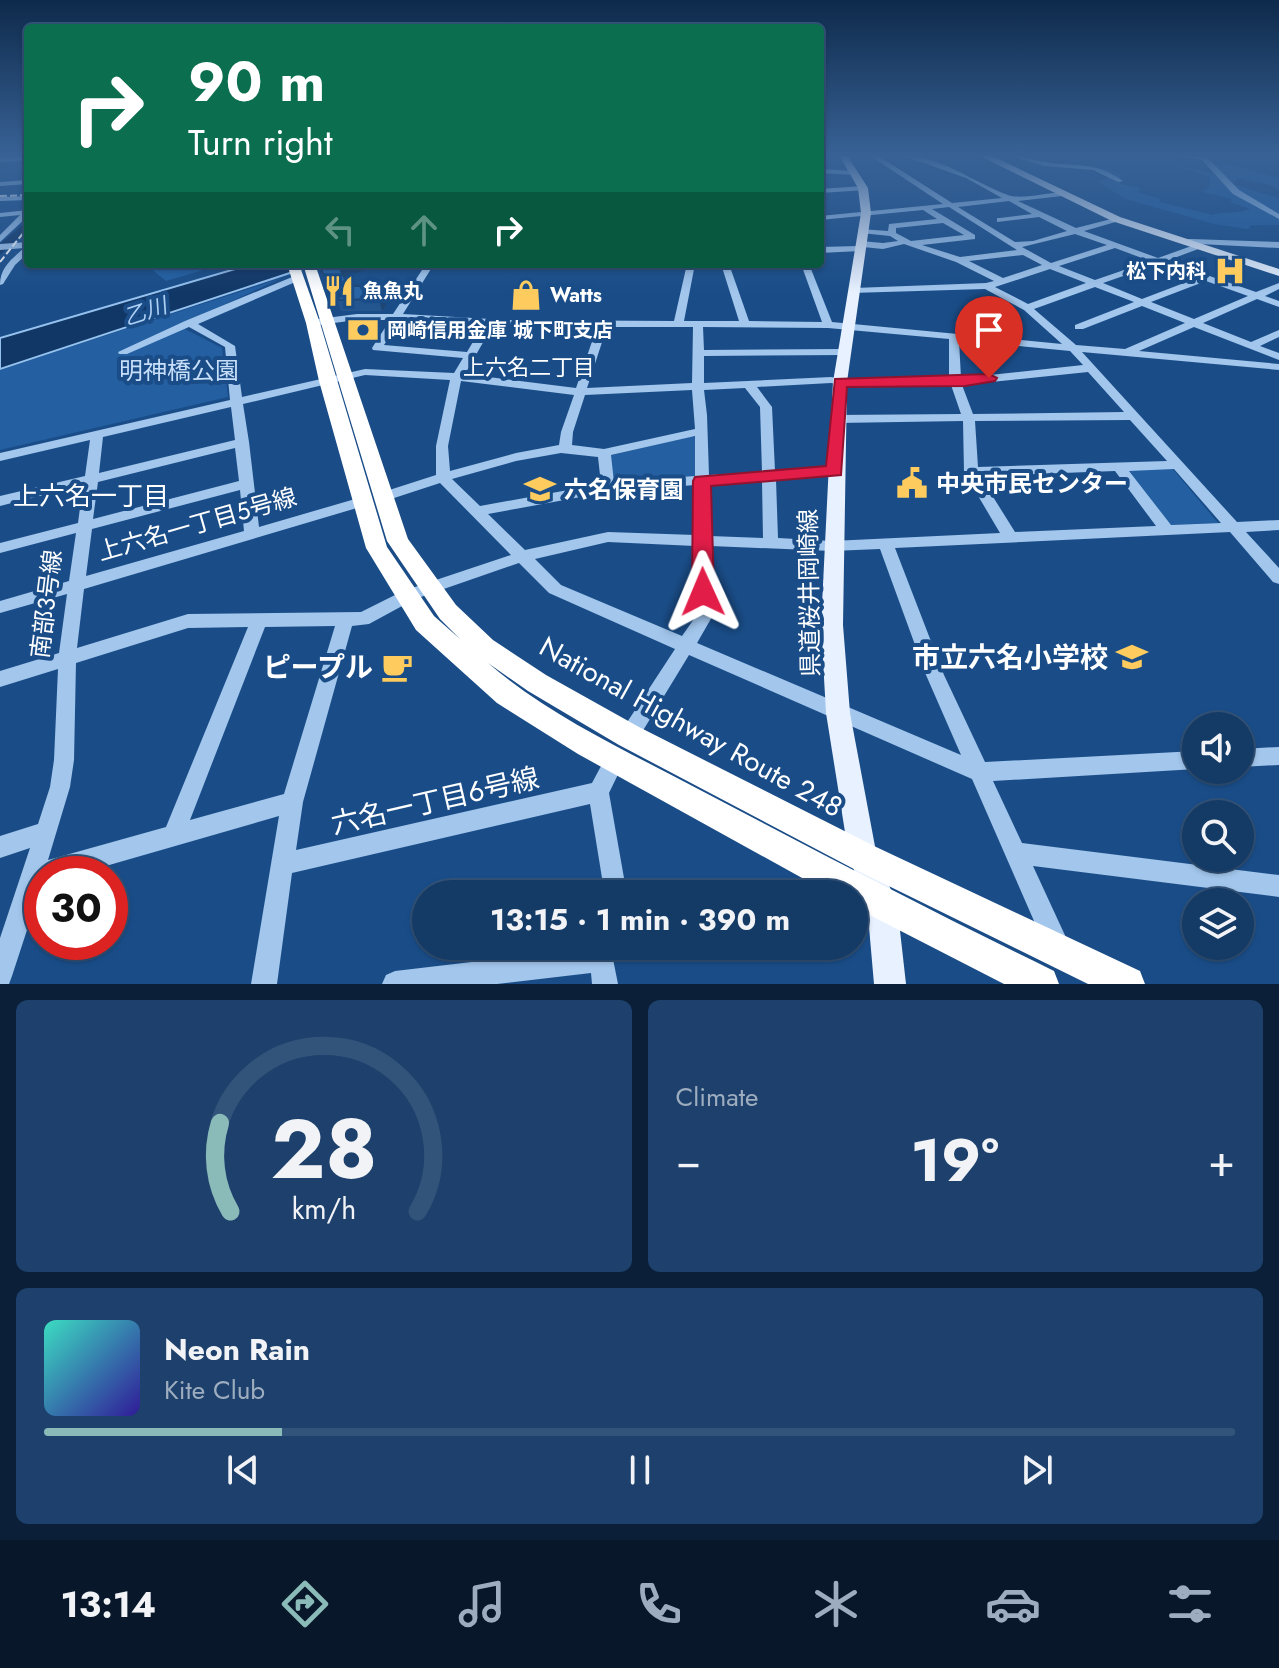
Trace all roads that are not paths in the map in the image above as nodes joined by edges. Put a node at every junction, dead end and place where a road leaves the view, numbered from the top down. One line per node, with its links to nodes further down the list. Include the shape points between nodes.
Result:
1 (863, 201): 25 (main road, 県道桜井岡崎線)
2 (946, 201): 8 (street)
3 (992, 201): 8 (street)
4 (1014, 201): 15 (street)
5 (1077, 201): 19 (main road)
6 (1253, 201): 18 (street)
7 (1254, 201): 10 (street)
8 (953, 205): 9 (street); 27 (street, via 1001,234)
9 (925, 208): 20 (street); 25 (street)
10 (1279, 208)
11 (24, 212): 14 (street)
12 (824, 212): 13 (street)
13 (835, 214): 17 (street); 25 (street)
14 (0, 215)
15 (1040, 215): 21 (street); 24 (street)
16 (24, 216): 22 (street)
17 (824, 217)
18 (1279, 217)
19 (1116, 219): 24 (street); 30 (main road)
20 (945, 220): 26 (street, via 892,226); 28 (street)
21 (1000, 220)
22 (11, 229): 23 (street); 29 (street)
23 (0, 230)
24 (1075, 230): 34 (street); 35 (street)
25 (863, 234): 26 (street); 31 (street, via 883,246); 39 (street); 56 (main road, 県道桜井岡崎線)
26 (892, 234): 31 (street)
27 (997, 235): 28 (street); 34 (street)
28 (972, 237): 31 (street)
29 (0, 240)
30 (1186, 242): 36 (street); 37 (main road)
31 (907, 243): 41 (street)
32 (24, 244): 38 (street)
33 (24, 245): 51 (street)
34 (1014, 245): 40 (street)
35 (1115, 245): 42 (street); 43 (street)
36 (1279, 245)
37 (1198, 246): 42 (street); 49 (main road)
38 (0, 247)
39 (824, 249)
40 (1025, 252): 41 (street); 43 (street)
41 (959, 260): 52 (street)
42 (1158, 260): 50 (street); 53 (street)
43 (1052, 265): 52 (street); 53 (street)
44 (428, 268): 61 (street)
45 (690, 268): 67 (street)
46 (726, 268): 69 (street)
47 (807, 268): 70 (street)
48 (303, 270): 62 (highway, National Highway Route 248); 63 (street)
49 (1279, 273)
50 (1205, 278): 57 (street); 58 (street)
51 (0, 282)
52 (1004, 282): 54 (street)
53 (1095, 283): 58 (street); 60 (street)
54 (987, 286): 56 (street); 60 (street)
55 (1279, 286): 57 (street)
56 (854, 291): 70 (main road, 県道桜井岡崎線)
57 (1256, 296): 59 (street); 65 (street)
58 (1142, 302): 65 (street); 71 (street)
59 (1279, 304)
60 (1027, 308): 75 (street)
61 (398, 317): 62 (street); 64 (street); 80 (street, via 377,348)
62 (320, 322): 84 (highway, National Highway Route 248)
63 (189, 323): 76 (street); 91 (street, via 230,346)
64 (489, 323): 66 (street); 80 (street)
65 (1194, 323): 74 (street); 79 (street)
66 (603, 324): 67 (street); 90 (street)
67 (678, 324): 68 (street)
68 (698, 325): 69 (street); 78 (street)
69 (745, 325): 70 (street)
70 (838, 326): 73 (street); 77 (main road, 県道桜井岡崎線)
71 (1079, 327)
72 (1279, 333): 74 (street)
73 (954, 338): 75 (street); 86 (street)
74 (1251, 346): 81 (street)
75 (1073, 348): 79 (street); 83 (street)
76 (123, 352)
77 (844, 352): 78 (street); 87 (main road, 県道桜井岡崎線)
78 (701, 353): 89 (street)
79 (1125, 353): 82 (street)
80 (469, 355): 85 (street)
81 (1279, 357)
82 (1279, 367)
83 (1090, 368): 86 (street); 92 (street)
84 (334, 379): 85 (street, via 365,372); 91 (street); 111 (highway, National Highway Route 248)
85 (456, 379): 90 (street); 106 (street, via 442,446)
86 (955, 381): 87 (street); 94 (street)
87 (840, 382): 88 (street); 93 (main road, 県道桜井岡崎線)
88 (748, 383): 89 (street); 105 (street, via 766,407)
89 (696, 386): 90 (street); 95 (street)
90 (580, 392): 98 (street)
91 (237, 403): 96 (street); 97 (street)
92 (1134, 416): 94 (street); 101 (street)
93 (837, 419): 94 (street); 103 (main road, 県道桜井岡崎線)
94 (969, 420): 104 (street)
95 (701, 431): 99 (street); 108 (street)
96 (97, 435): 100 (street); 107 (street, 南部3号線)
97 (243, 442): 107 (street); 109 (street)
98 (565, 448): 99 (street, 上六名一丁目5号線); 106 (street, 上六名一丁目5号線, via 510,457)
99 (604, 453): 110 (street)
100 (0, 457)
101 (1176, 465): 102 (street); 116 (street)
102 (1118, 466): 104 (street); 117 (street)
103 (835, 471): 105 (street); 123 (main road, 県道桜井岡崎線)
104 (971, 472): 119 (street)
105 (770, 476): 108 (street); 121 (street)
106 (443, 478): 111 (street, 上六名一丁目5号線); 113 (street)
107 (92, 479): 112 (street); 115 (street, 南部3号線)
108 (702, 481): 110 (street); 120 (street)
109 (246, 484): 115 (street); 118 (street)
110 (608, 487): 113 (street)
111 (373, 499): 118 (street, 上六名一丁目5号線); 128 (highway, National Highway Route 248)
112 (0, 501)
113 (475, 512): 125 (street)
114 (1279, 525): 116 (street)
115 (84, 526): 124 (street); 127 (street, 南部3号線)
116 (1233, 528): 117 (street); 126 (street)
117 (1168, 531): 119 (street)
118 (252, 534): 127 (street, 上六名一丁目5号線)
119 (1011, 538): 122 (street)
120 (702, 541): 121 (street); 125 (street, via 608,537); 132 (street, via 704,617)
121 (771, 544): 123 (street)
122 (886, 544): 123 (street); 141 (street)
123 (832, 546): 135 (main road, 県道桜井岡崎線)
124 (0, 548)
125 (521, 557): 128 (street); 132 (street, via 555,589)
126 (1279, 578)
127 (76, 584): 129 (street, 上六名一丁目5号線); 133 (street, 南部3号線)
128 (419, 592): 131 (street); 136 (highway, National Highway Route 248, via 484,647); 138 (highway, National Highway Route 248, via 425,623 506,695)
129 (0, 607)
130 (260, 619): 131 (street); 133 (street, via 188,621); 145 (street)
131 (345, 622): 143 (street)
132 (686, 646): 135 (street); 136 (street)
133 (67, 657): 134 (street); 144 (street, 南部3号線, via 64,760)
134 (0, 679)
135 (838, 713): 141 (street); 150 (main road, 県道桜井岡崎線)
136 (629, 736): 150 (highway, National Highway Route 248)
137 (1254, 759): 139 (street)
138 (615, 760): 142 (street); 155 (highway, National Highway Route 248)
139 (1276, 760)
140 (1182, 761): 141 (street)
141 (978, 772): 147 (street)
142 (599, 792): 151 (street, 六名一丁目6号線); 152 (street)
143 (292, 802): 145 (street); 151 (street)
144 (46, 832): 146 (street); 148 (street, 南部3号線)
145 (173, 836): 149 (street)
146 (0, 847)
147 (1016, 853): 153 (street); 156 (street)
148 (38, 856)
149 (102, 856)
150 (863, 857): 155 (main road, 県道桜井岡崎線); 156 (highway, National Highway Route 248)
151 (283, 864): 160 (street)
152 (613, 880)
153 (1279, 886)
154 (24, 901): 159 (street, 南部3号線)
155 (882, 904): 163 (main road, 県道桜井岡崎線); 164 (highway, National Highway Route 248)
156 (1060, 951): 165 (highway, National Highway Route 248)
157 (550, 960): 161 (street)
158 (603, 960): 162 (street)
159 (0, 976)
160 (264, 984)
161 (395, 984)
162 (605, 984)
163 (890, 984)
164 (1041, 984)
165 (1127, 984)

